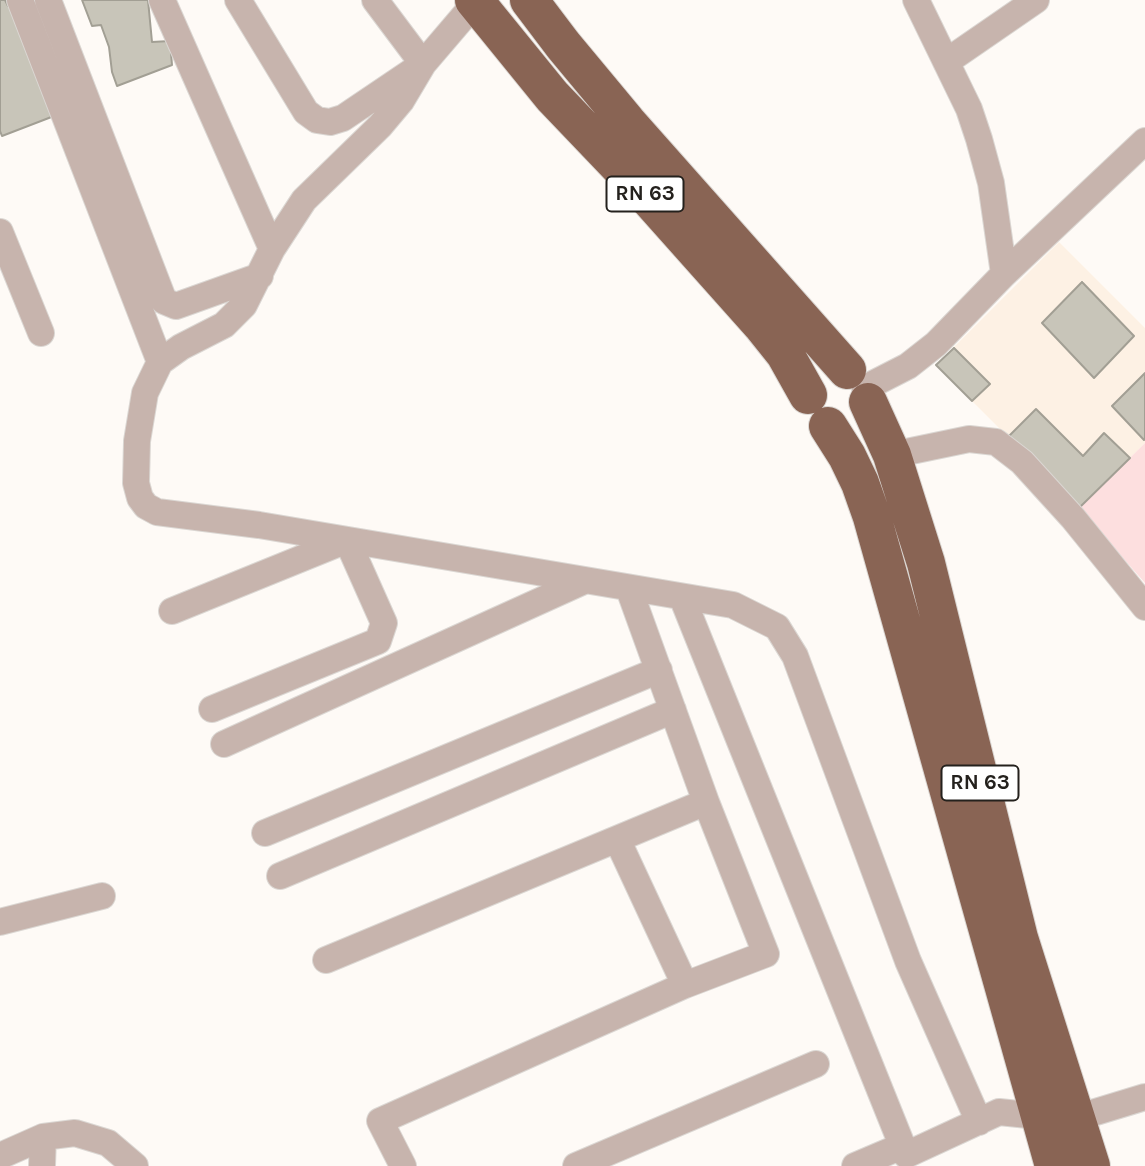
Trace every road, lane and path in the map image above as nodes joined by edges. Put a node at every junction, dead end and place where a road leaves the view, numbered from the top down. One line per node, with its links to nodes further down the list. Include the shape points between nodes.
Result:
1 (20, 0): 18 (street)
2 (48, 0): 16 (street, via 164,301 176,306)
3 (162, 0): 14 (street)
4 (238, 0): 11 (street, via 306,112 317,120 343,118)
5 (375, 0): 11 (street)
6 (529, 0): 19 (highway, RN 63, via 627,122)
7 (916, 0): 10 (street)
8 (1036, 0): 10 (street)
9 (475, 1): 11 (street); 20 (highway, RN 63, via 552,96 761,324)
10 (946, 62): 15 (street, via 979,139 991,183)
11 (424, 65): 14 (street, via 380,126 304,200)
12 (1145, 141): 15 (street)
13 (0, 232): 17 (street)
14 (272, 249): 16 (street)
15 (1004, 274): 19 (street, via 936,345 908,366)
16 (260, 276): 18 (street, via 244,305 224,325)
17 (41, 333)
18 (160, 362): 22 (street, via 145,393 137,441 136,483 146,506 157,512)
19 (860, 387): 20 (highway, via 862,414 853,423 841,428); 20 (highway, via 834,368 821,373 812,382); 21 (highway, RN 63)
20 (818, 410): 42 (highway, RN 63, via 856,474 872,517)
21 (892, 455): 26 (street, via 970,439 996,442 1039,481); 43 (highway, RN 63, via 926,562 1019,938)
22 (347, 540): 23 (street); 27 (street); 29 (street, via 384,624 378,641)
23 (584, 581): 24 (street); 31 (street)
24 (629, 589): 25 (street); 28 (street)
25 (682, 597): 44 (street, via 733,605 777,627 795,656 908,961); 46 (street)
26 (1145, 607)
27 (172, 611)
28 (659, 670): 30 (street); 33 (street)
29 (212, 709)
30 (673, 709): 32 (street); 35 (street)
31 (224, 744)
32 (706, 802): 34 (street); 39 (street, via 766,954)
33 (265, 833)
34 (617, 839): 38 (street); 39 (street)
35 (280, 876)
36 (102, 896): 37 (street)
37 (0, 922)
38 (326, 960)
39 (685, 985): 50 (street, via 380,1121)
40 (816, 1064): 51 (street)
41 (1145, 1097): 43 (street)
42 (1038, 1116): 44 (street, via 999,1112); 53 (highway, RN 63)
43 (1076, 1118): 54 (highway, RN 63)
44 (979, 1122): 46 (street, via 906,1156)
45 (43, 1138): 47 (street); 48 (street); 49 (street, via 75,1133 108,1143)
46 (902, 1146): 52 (street)
47 (0, 1156)
48 (42, 1166)
49 (135, 1166)
50 (403, 1166)
51 (576, 1166)
52 (855, 1166)
53 (1054, 1166)
54 (1091, 1166)

